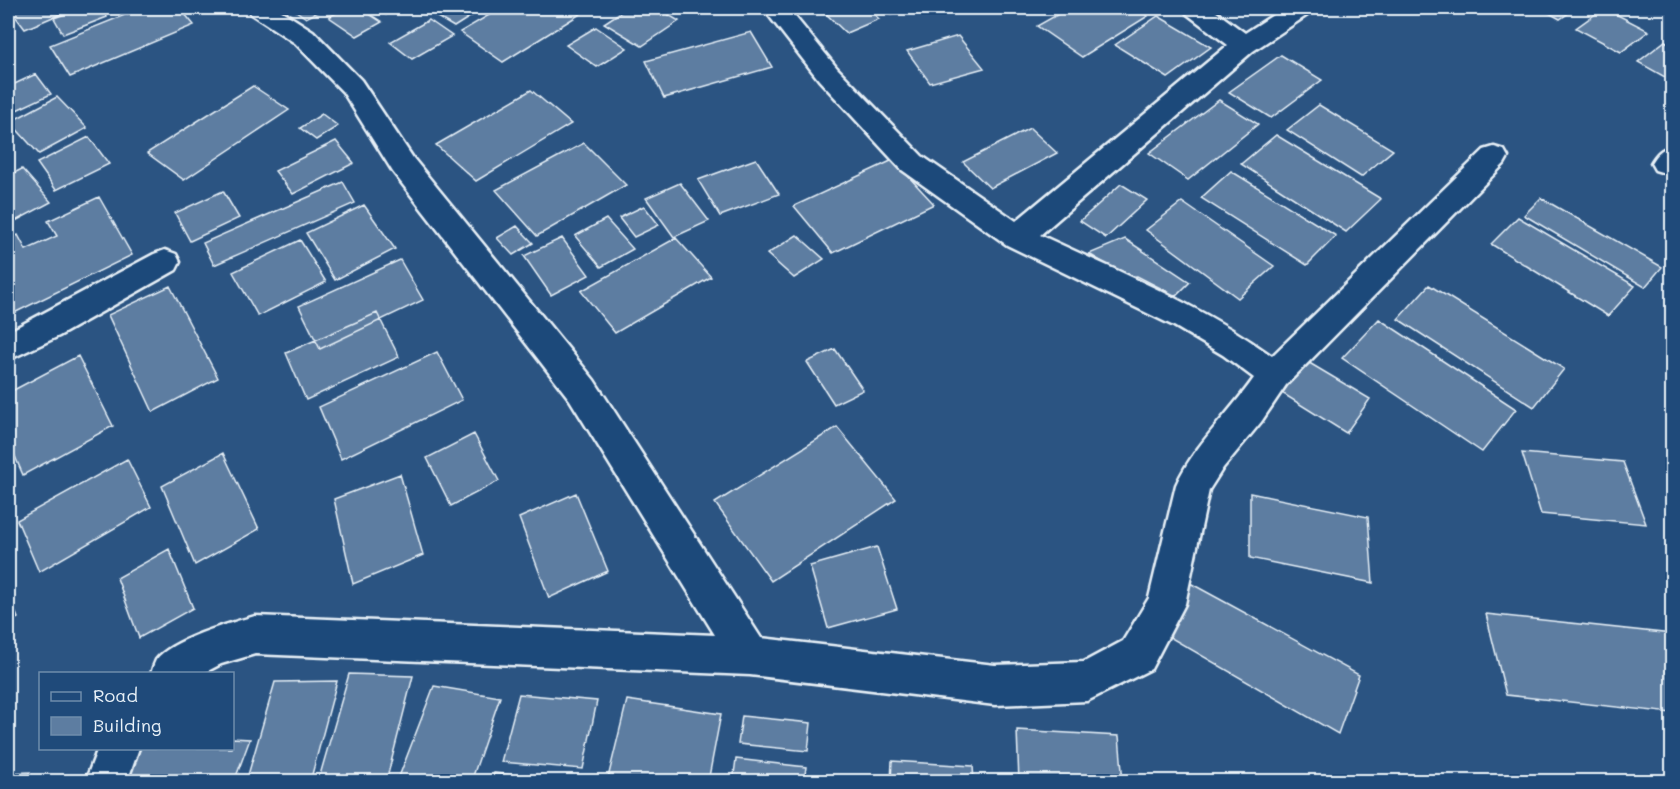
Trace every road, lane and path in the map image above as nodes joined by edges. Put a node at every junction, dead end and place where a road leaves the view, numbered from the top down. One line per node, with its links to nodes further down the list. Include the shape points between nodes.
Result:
1 (260, 8): 11 (street, via 304,37 352,86 403,165 582,390)
2 (775, 8): 7 (street, via 828,74 912,163)
3 (1196, 8): 5 (street)
4 (1300, 8): 5 (street)
5 (1244, 45): 7 (street)
6 (1494, 157): 10 (street)
7 (1017, 237): 10 (street, via 1185,317)
8 (165, 262): 9 (street)
9 (8, 346)
10 (1274, 375): 11 (street, via 1193,485 1166,604 1137,655 1087,681 995,685)
11 (750, 656): 12 (street, via 255,634 184,660)
12 (172, 672)
13 (118, 750): 14 (street)
14 (106, 782)

